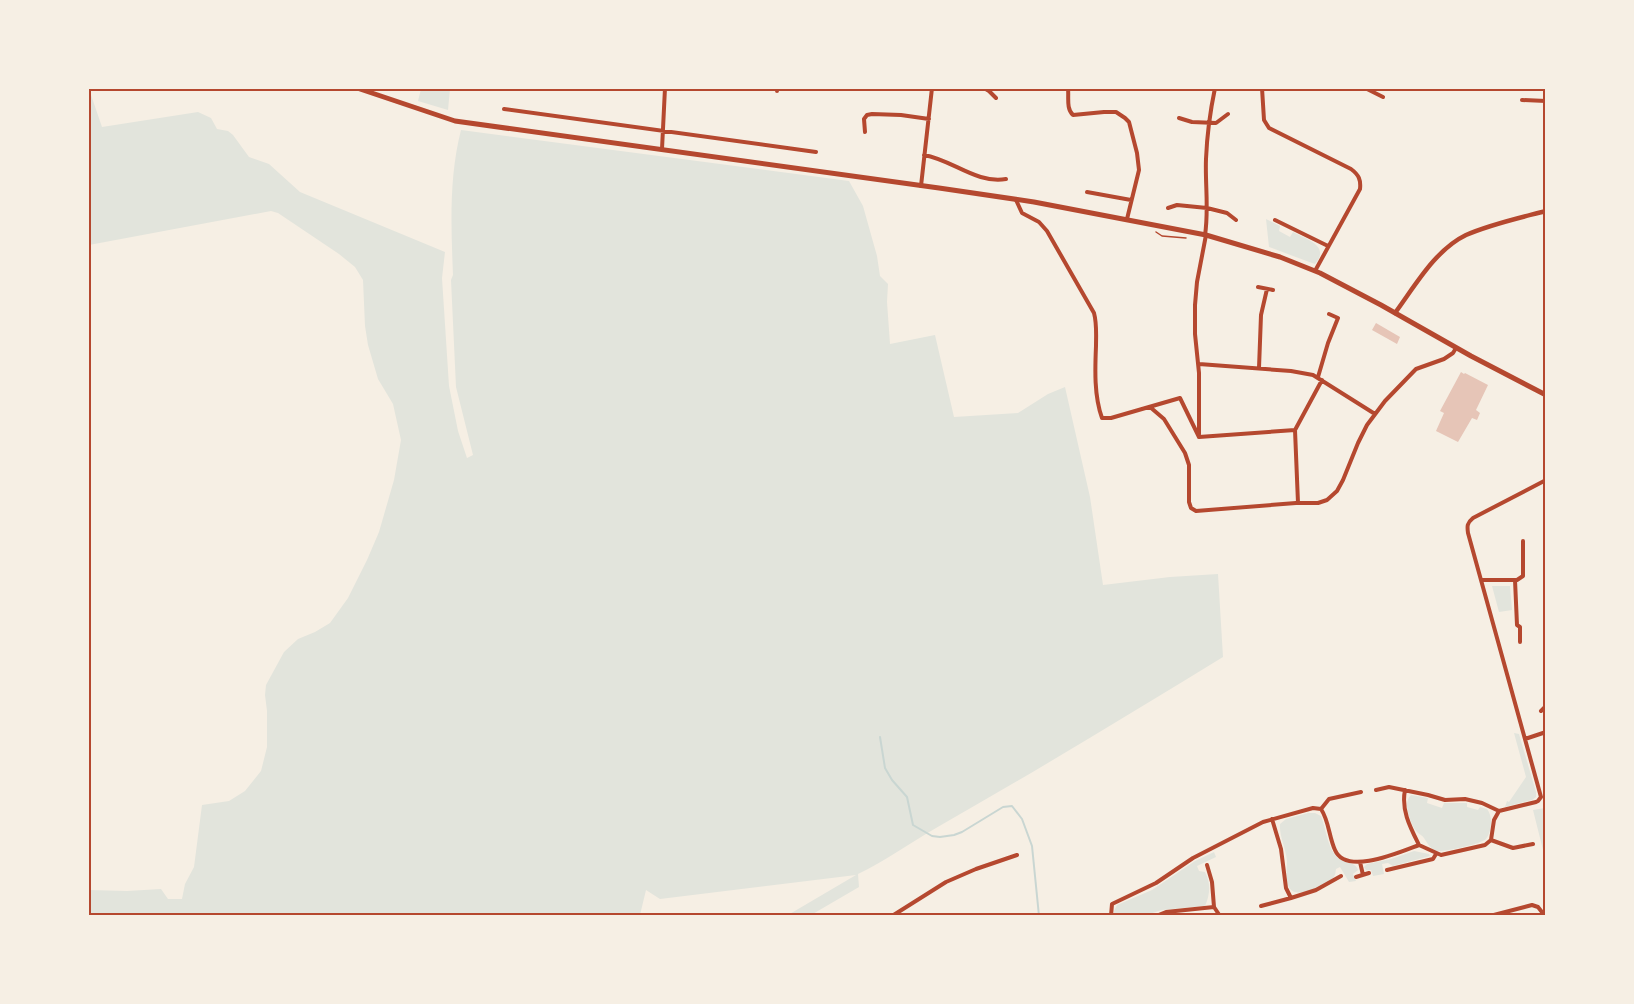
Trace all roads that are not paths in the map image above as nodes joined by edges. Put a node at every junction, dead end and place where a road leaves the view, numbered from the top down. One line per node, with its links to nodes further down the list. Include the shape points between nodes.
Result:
1 (357, 88): 20 (main road, via 455,121)
2 (665, 88): 18 (street)
3 (932, 88): 16 (street)
4 (984, 88): 10 (street)
5 (1068, 88): 27 (street, via 1073,115 1116,112 1129,122 1139,170)
6 (1215, 88): 17 (street)
7 (1262, 88): 35 (street, via 1264,120 1269,128 1358,176 1360,189)
8 (1365, 88): 9 (street)
9 (1383, 97)
10 (996, 98)
11 (1522, 100): 12 (street)
12 (1545, 101)
13 (504, 109): 18 (street)
14 (1228, 114): 17 (street)
15 (1179, 118): 17 (street)
16 (929, 119): 19 (street, via 867,115); 22 (street)
17 (1209, 124): 29 (street)
18 (663, 131): 20 (street); 21 (street)
19 (865, 132)
20 (662, 150): 24 (main road)
21 (816, 152)
22 (924, 155): 23 (street, via 982,177); 24 (street)
23 (1006, 179)
24 (921, 186): 26 (main road)
25 (1087, 192): 27 (street)
26 (1016, 200): 31 (main road); 47 (street, via 1022,213 1047,231 1094,313 1095,367 1102,418)
27 (1131, 200): 31 (street)
28 (1168, 208): 29 (street)
29 (1207, 208): 32 (street, via 1227,213); 34 (street)
30 (1545, 211): 40 (street, via 1460,239 1430,267)
31 (1127, 219): 34 (main road)
32 (1236, 220)
33 (1275, 220): 35 (street)
34 (1205, 235): 36 (main road); 43 (street, via 1195,305)
35 (1328, 246): 36 (street)
36 (1315, 271): 40 (main road)
37 (1258, 287): 38 (street)
38 (1267, 289): 39 (street); 44 (street, via 1261,315)
39 (1273, 290)
40 (1395, 313): 42 (main road)
41 (1329, 314): 45 (street, via 1338,318)
42 (1456, 348): 46 (main road); 48 (street, via 1444,359 1411,373)
43 (1199, 364): 44 (street); 50 (street)
44 (1259, 368): 45 (street)
45 (1320, 379): 48 (street); 49 (street)
46 (1545, 395)
47 (1150, 406): 50 (street, via 1180,398); 52 (street, via 1164,419 1185,453 1191,508 1207,511)
48 (1375, 414): 52 (street, via 1337,491 1318,503)
49 (1295, 430): 50 (street); 52 (street)
50 (1199, 438)
51 (1545, 480): 54 (street, via 1468,522)
52 (1298, 503)
53 (1523, 541): 55 (street, via 1522,576)
54 (1481, 580): 55 (street); 60 (street)
55 (1515, 580): 56 (street)
56 (1520, 642)
57 (1545, 706): 58 (street)
58 (1541, 711)
59 (1545, 732): 60 (street)
60 (1525, 739): 65 (street, via 1540,799)
61 (1376, 790): 62 (street)
62 (1405, 790): 65 (street, via 1444,800 1465,799); 69 (street, via 1403,804)
63 (1361, 792): 64 (street, via 1329,799)
64 (1321, 809): 66 (street); 72 (street, via 1337,854 1342,859)
65 (1499, 812): 67 (street)
66 (1272, 819): 79 (street); 83 (street, via 1112,904)
67 (1491, 840): 68 (street, via 1513,849); 70 (street, via 1459,852)
68 (1533, 844)
69 (1419, 845): 70 (street); 72 (street)
70 (1436, 854): 74 (street)
71 (1017, 855): 82 (street, via 946,882)
72 (1360, 862): 76 (street)
73 (1207, 865): 81 (street)
74 (1387, 870)
75 (1369, 873): 76 (street)
76 (1363, 875): 78 (street)
77 (1341, 876): 79 (street)
78 (1356, 877)
79 (1291, 898): 80 (street)
80 (1262, 906)
81 (1214, 907): 84 (street); 85 (street)
82 (892, 915)
83 (1111, 915)
84 (1156, 915)
85 (1220, 915)
86 (1490, 915): 87 (street, via 1532,905)
87 (1545, 915)

